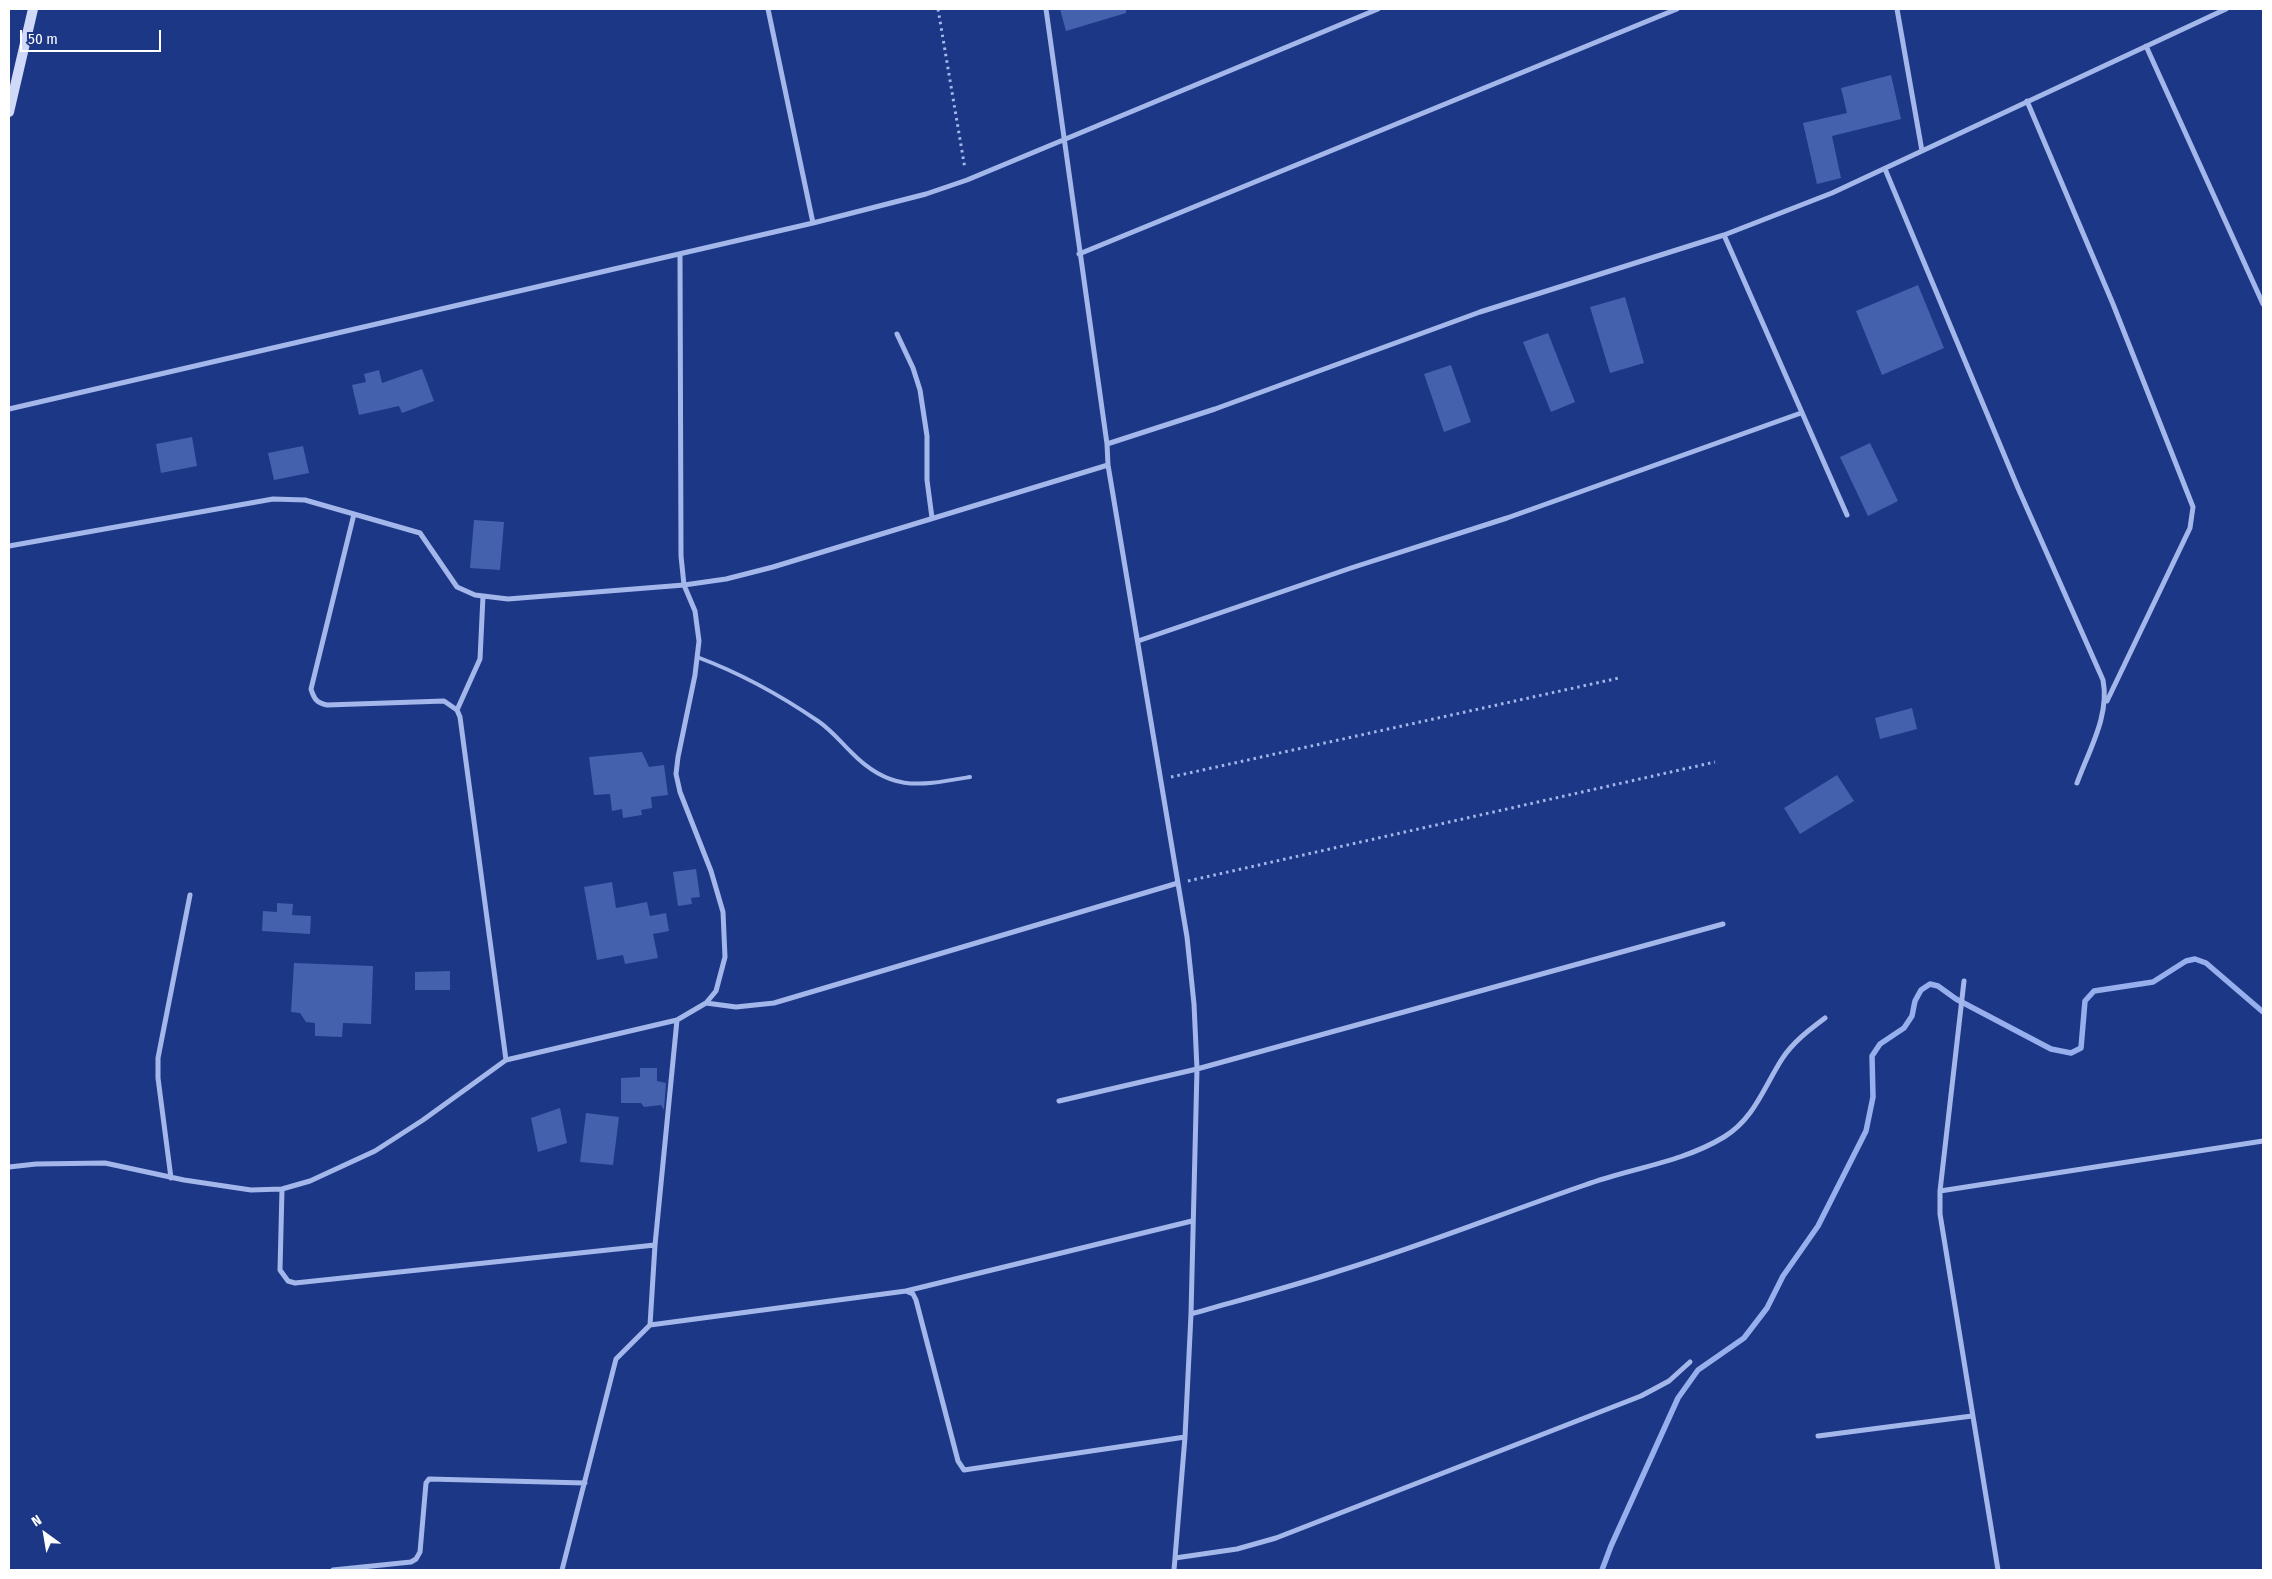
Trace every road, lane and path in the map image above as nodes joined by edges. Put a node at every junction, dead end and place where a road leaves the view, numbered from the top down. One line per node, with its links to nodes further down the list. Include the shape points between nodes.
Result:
1 (33, 9): 11 (main road)
2 (768, 9): 16 (street)
3 (938, 9): 15 (path)
4 (1046, 9): 12 (street)
5 (1378, 9): 12 (street)
6 (1677, 9): 19 (street)
7 (1897, 9): 13 (street)
8 (2226, 9): 9 (street)
9 (2146, 46): 10 (street); 20 (street)
10 (2027, 101): 13 (street); 35 (street, via 2113,304 2193,507 2190,528)
11 (9, 112)
12 (1064, 138): 15 (street); 19 (street)
13 (1922, 151): 14 (street)
14 (1885, 169): 17 (street, via 1832,194); 35 (street, via 2018,488 2093,655 2103,680)
15 (966, 180): 16 (street, via 926,194)
16 (813, 223): 18 (street)
17 (1724, 234): 23 (street); 24 (street, via 1480,312 1215,409)
18 (680, 254): 22 (street); 30 (street, via 681,556)
19 (1079, 254): 24 (street)
20 (2263, 304)
21 (897, 334): 28 (street, via 914,368 920,390 927,436 926,480)
22 (9, 409)
23 (1801, 413): 27 (street); 32 (street, via 1525,512)
24 (1107, 444): 25 (street)
25 (1108, 465): 28 (street); 32 (street)
26 (354, 514): 29 (street, via 305,500 274,499); 31 (street, via 420,533 457,587); 36 (street, via 311,689 313,696 319,703 327,705 444,701)
27 (1847, 515)
28 (932, 518): 30 (street, via 773,567)
29 (9, 546)
30 (684, 585): 31 (street, via 508,599); 33 (street, via 695,611 699,641)
31 (483, 596): 36 (street, via 480,659)
32 (1138, 641): 39 (street)
33 (697, 657): 38 (lane, via 747,678 819,721 872,772 912,784); 45 (street, via 676,774 723,912 725,957 716,991)
34 (1619, 678): 39 (path)
35 (2105, 703): 40 (street)
36 (457, 710): 48 (street)
37 (1715, 762): 41 (path)
38 (970, 777)
39 (1161, 779): 41 (street)
40 (2077, 783)
41 (1178, 883): 45 (street, via 774,1003 736,1007); 49 (street, via 1194,1004)
42 (190, 895): 53 (street, via 158,1058)
43 (1723, 924): 49 (street)
44 (1964, 981): 55 (street)
45 (706, 1003): 47 (street)
46 (1825, 1018): 59 (street, via 1800,1038 1783,1058 1755,1108 1741,1125 1700,1149 1673,1160 1596,1181 1341,1271)
47 (677, 1020): 48 (street); 57 (street)
48 (506, 1060): 54 (street, via 375,1151 310,1181)
49 (1197, 1069): 50 (street); 56 (street)
50 (1059, 1101)
51 (2263, 1141): 55 (street)
52 (9, 1167): 53 (street, via 105,1163)
53 (171, 1178): 54 (street, via 251,1190)
54 (282, 1189): 57 (street, via 280,1270 288,1281 295,1283)
55 (1940, 1191): 62 (street, via 1940,1214)
56 (1192, 1221): 58 (street); 59 (street)
57 (654, 1245): 60 (street)
58 (906, 1291): 60 (street); 64 (street, via 916,1300 958,1461 964,1470)
59 (1190, 1314): 64 (street)
60 (650, 1325): 65 (street, via 616,1359)
61 (1690, 1362): 66 (street, via 1669,1381 1641,1396 1276,1538)
62 (1972, 1416): 63 (street); 70 (street)
63 (1818, 1436)
64 (1185, 1437): 66 (street)
65 (585, 1483): 67 (street, via 429,1480 420,1552 416,1559); 68 (street)
66 (1175, 1558): 69 (street)
67 (333, 1570)
68 (562, 1570)
69 (1174, 1570)
70 (1995, 1570)

